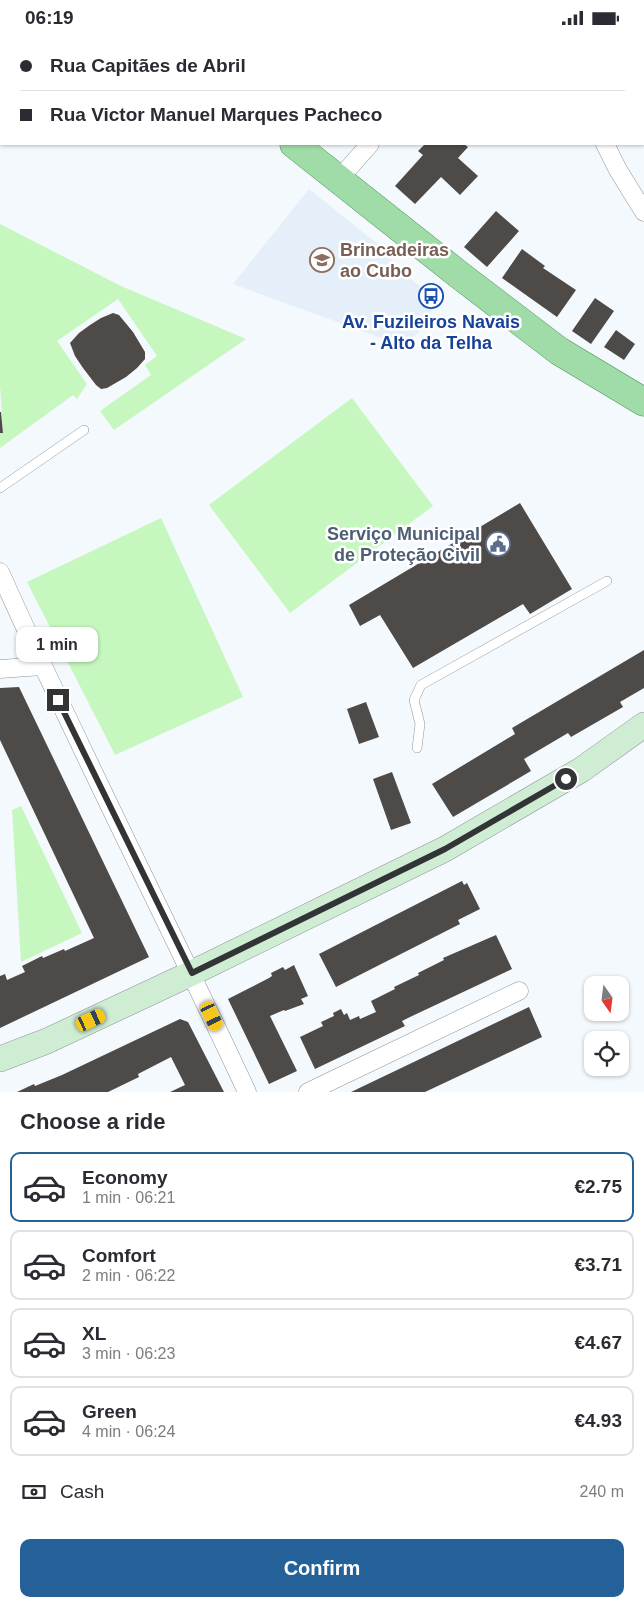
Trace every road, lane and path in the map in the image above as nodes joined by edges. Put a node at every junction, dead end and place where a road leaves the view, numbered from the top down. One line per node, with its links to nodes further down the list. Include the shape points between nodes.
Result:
1 (295, 145): 4 (main road)
2 (369, 145): 4 (street)
3 (605, 145): 5 (street)
4 (339, 179): 6 (main road, via 559,351)
5 (644, 212)
6 (644, 402)
7 (84, 430): 8 (lane)
8 (0, 488)
9 (0, 572): 11 (street)
10 (607, 581): 14 (lane, via 421,685 414,700 420,724)
11 (42, 666): 12 (street); 15 (street)
12 (0, 669)
13 (644, 725): 15 (main road, via 581,770 461,841)
14 (417, 748)
15 (192, 973): 17 (main road, via 47,1041); 18 (street)
16 (519, 991): 19 (street)
17 (0, 1059)
18 (247, 1092)
19 (308, 1092)

